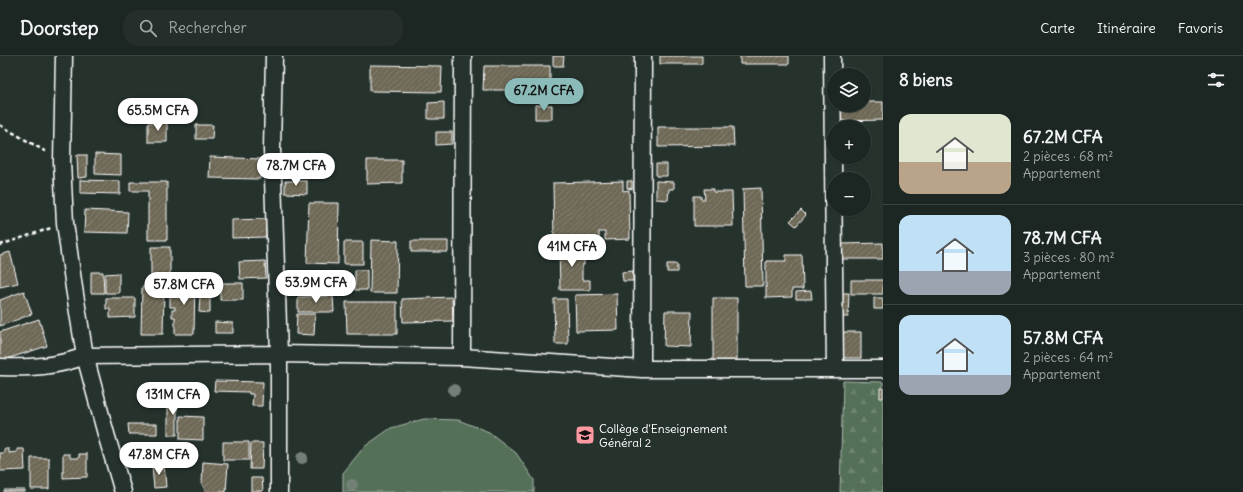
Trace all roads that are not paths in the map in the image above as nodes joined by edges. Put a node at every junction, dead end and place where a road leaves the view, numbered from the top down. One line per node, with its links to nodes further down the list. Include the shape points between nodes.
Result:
1 (64, 56): 7 (street, via 62,162 65,223)
2 (274, 56): 6 (street, via 272,149)
3 (463, 56): 8 (street)
4 (643, 56): 10 (street)
5 (832, 56): 11 (street)
6 (279, 354): 7 (street); 8 (street); 14 (street)
7 (85, 356): 9 (street, via 68,362 32,368); 13 (street)
8 (462, 357): 10 (street)
9 (0, 367)
10 (642, 369): 11 (street)
11 (835, 369): 12 (street)
12 (883, 369)
13 (123, 492)
14 (279, 492)

